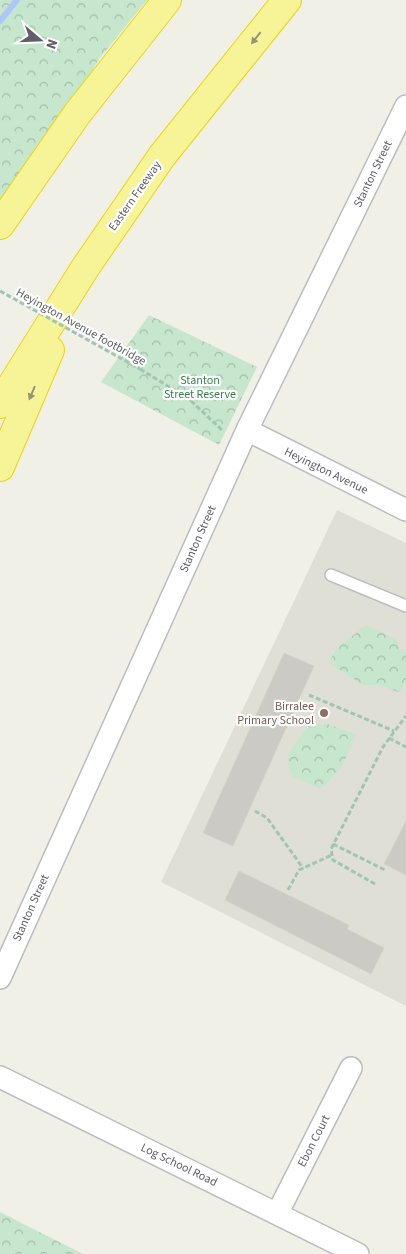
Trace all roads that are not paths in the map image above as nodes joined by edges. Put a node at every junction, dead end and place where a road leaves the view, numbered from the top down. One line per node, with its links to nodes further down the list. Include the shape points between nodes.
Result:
1 (162, 0): 5 (highway, via 79,94)
2 (167, 0): 6 (highway, via 76,114)
3 (287, 0): 7 (highway, Eastern Freeway, one-way to 7, via 162,156)
4 (406, 106): 9 (street, Stanton Street)
5 (0, 197)
6 (0, 225)
7 (85, 268): 8 (highway, Eastern Freeway); 10 (highway, one-way to 10)
8 (0, 404)
9 (247, 430): 11 (street, Heyington Avenue); 14 (street, Stanton Street)
10 (0, 467)
11 (406, 510)
12 (331, 575): 13 (lane)
13 (406, 606)
14 (0, 978)
15 (351, 1068): 17 (street, Ebon Court)
16 (0, 1077): 17 (street, Log School Road)
17 (277, 1214): 18 (street, Log School Road)
18 (358, 1254)

